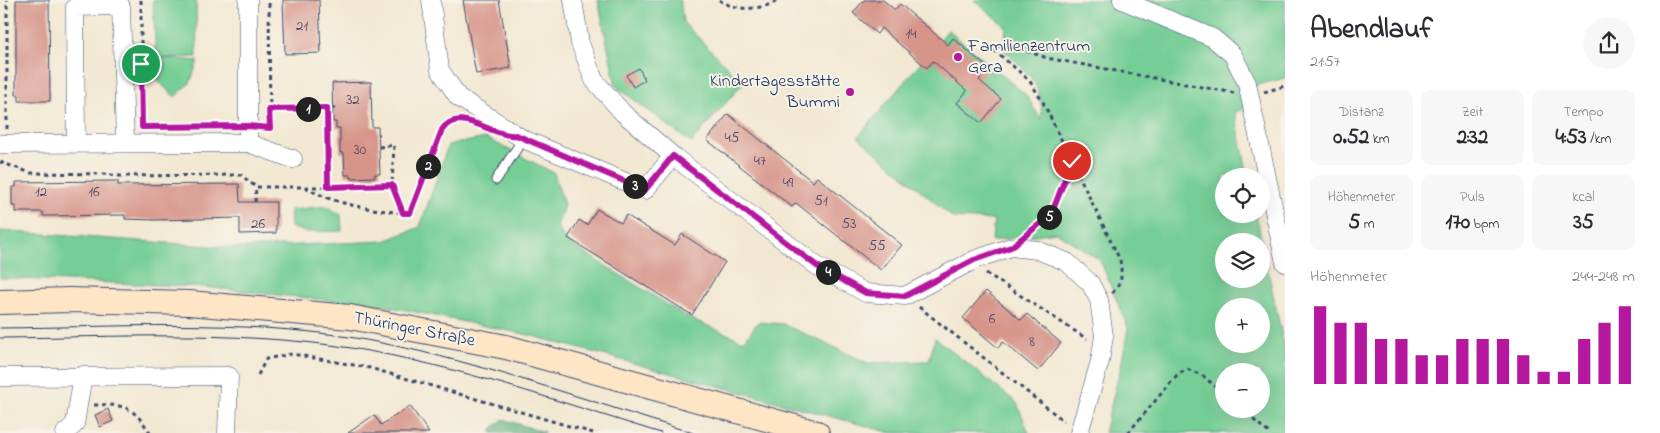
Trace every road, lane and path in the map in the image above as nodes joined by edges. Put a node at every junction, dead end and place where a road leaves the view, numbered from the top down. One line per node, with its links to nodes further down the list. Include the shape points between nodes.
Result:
1 (7, 0): 18 (path)
2 (141, 0): 10 (path)
3 (248, 0): 17 (street)
4 (269, 0): 15 (path)
5 (431, 0): 19 (street, via 440,70 458,97)
6 (573, 0): 24 (street, via 580,43 594,80 623,113)
7 (719, 0): 8 (path, via 749,9 769,6)
8 (780, 0)
9 (1122, 0): 12 (street, via 1213,38 1233,55)
10 (141, 68)
11 (1285, 86): 12 (path)
12 (1250, 96): 26 (path, via 1047,58 1004,43 994,50 1029,80); 36 (street)
13 (327, 108): 14 (path); 15 (path); 31 (path)
14 (335, 108)
15 (269, 109): 17 (path, via 270,128)
16 (466, 120): 34 (path, via 445,125 410,213)
17 (248, 126): 22 (street)
18 (3, 139): 21 (street)
19 (523, 139): 24 (street, via 645,190); 28 (lane)
20 (125, 142): 21 (street); 21 (street, via 121,6 75,7); 22 (street)
21 (76, 143)
22 (248, 143): 25 (street)
23 (379, 147): 29 (path, via 394,145)
24 (673, 156): 38 (street, via 817,266 866,293)
25 (293, 159)
26 (1072, 161): 35 (path, via 1051,215); 39 (path, via 1120,260 1122,277 1118,288)
27 (0, 162): 32 (path, via 31,173 241,175)
28 (496, 180)
29 (392, 185): 31 (path); 34 (path)
30 (305, 187): 31 (path); 32 (path); 34 (path, via 320,196 362,209)
31 (328, 187)
32 (256, 188): 33 (path)
33 (256, 202)
34 (403, 213)
35 (1011, 247): 38 (street, via 974,260); 39 (street, via 1037,250 1067,262 1090,283)
36 (1285, 262)
37 (979, 269): 41 (path)
38 (905, 296): 48 (path)
39 (1099, 300): 54 (street, via 1104,336)
40 (0, 302): 53 (main road, Thüringer Straße, via 189,303 350,317 506,347)
41 (1090, 341)
42 (83, 375): 44 (street); 46 (street); 51 (street, via 229,376)
43 (258, 375): 52 (path, via 266,359 292,354 370,368)
44 (0, 377)
45 (1215, 386): 55 (path, via 1202,375 1187,369 1178,374)
46 (78, 405): 49 (street, via 75,424); 50 (path, via 120,404 142,420)
47 (1252, 418): 56 (path)
48 (1064, 421)
49 (66, 433)
50 (150, 433)
51 (227, 433)
52 (593, 433)
53 (817, 433)
54 (1079, 433)
55 (1128, 433)
56 (1270, 433)

